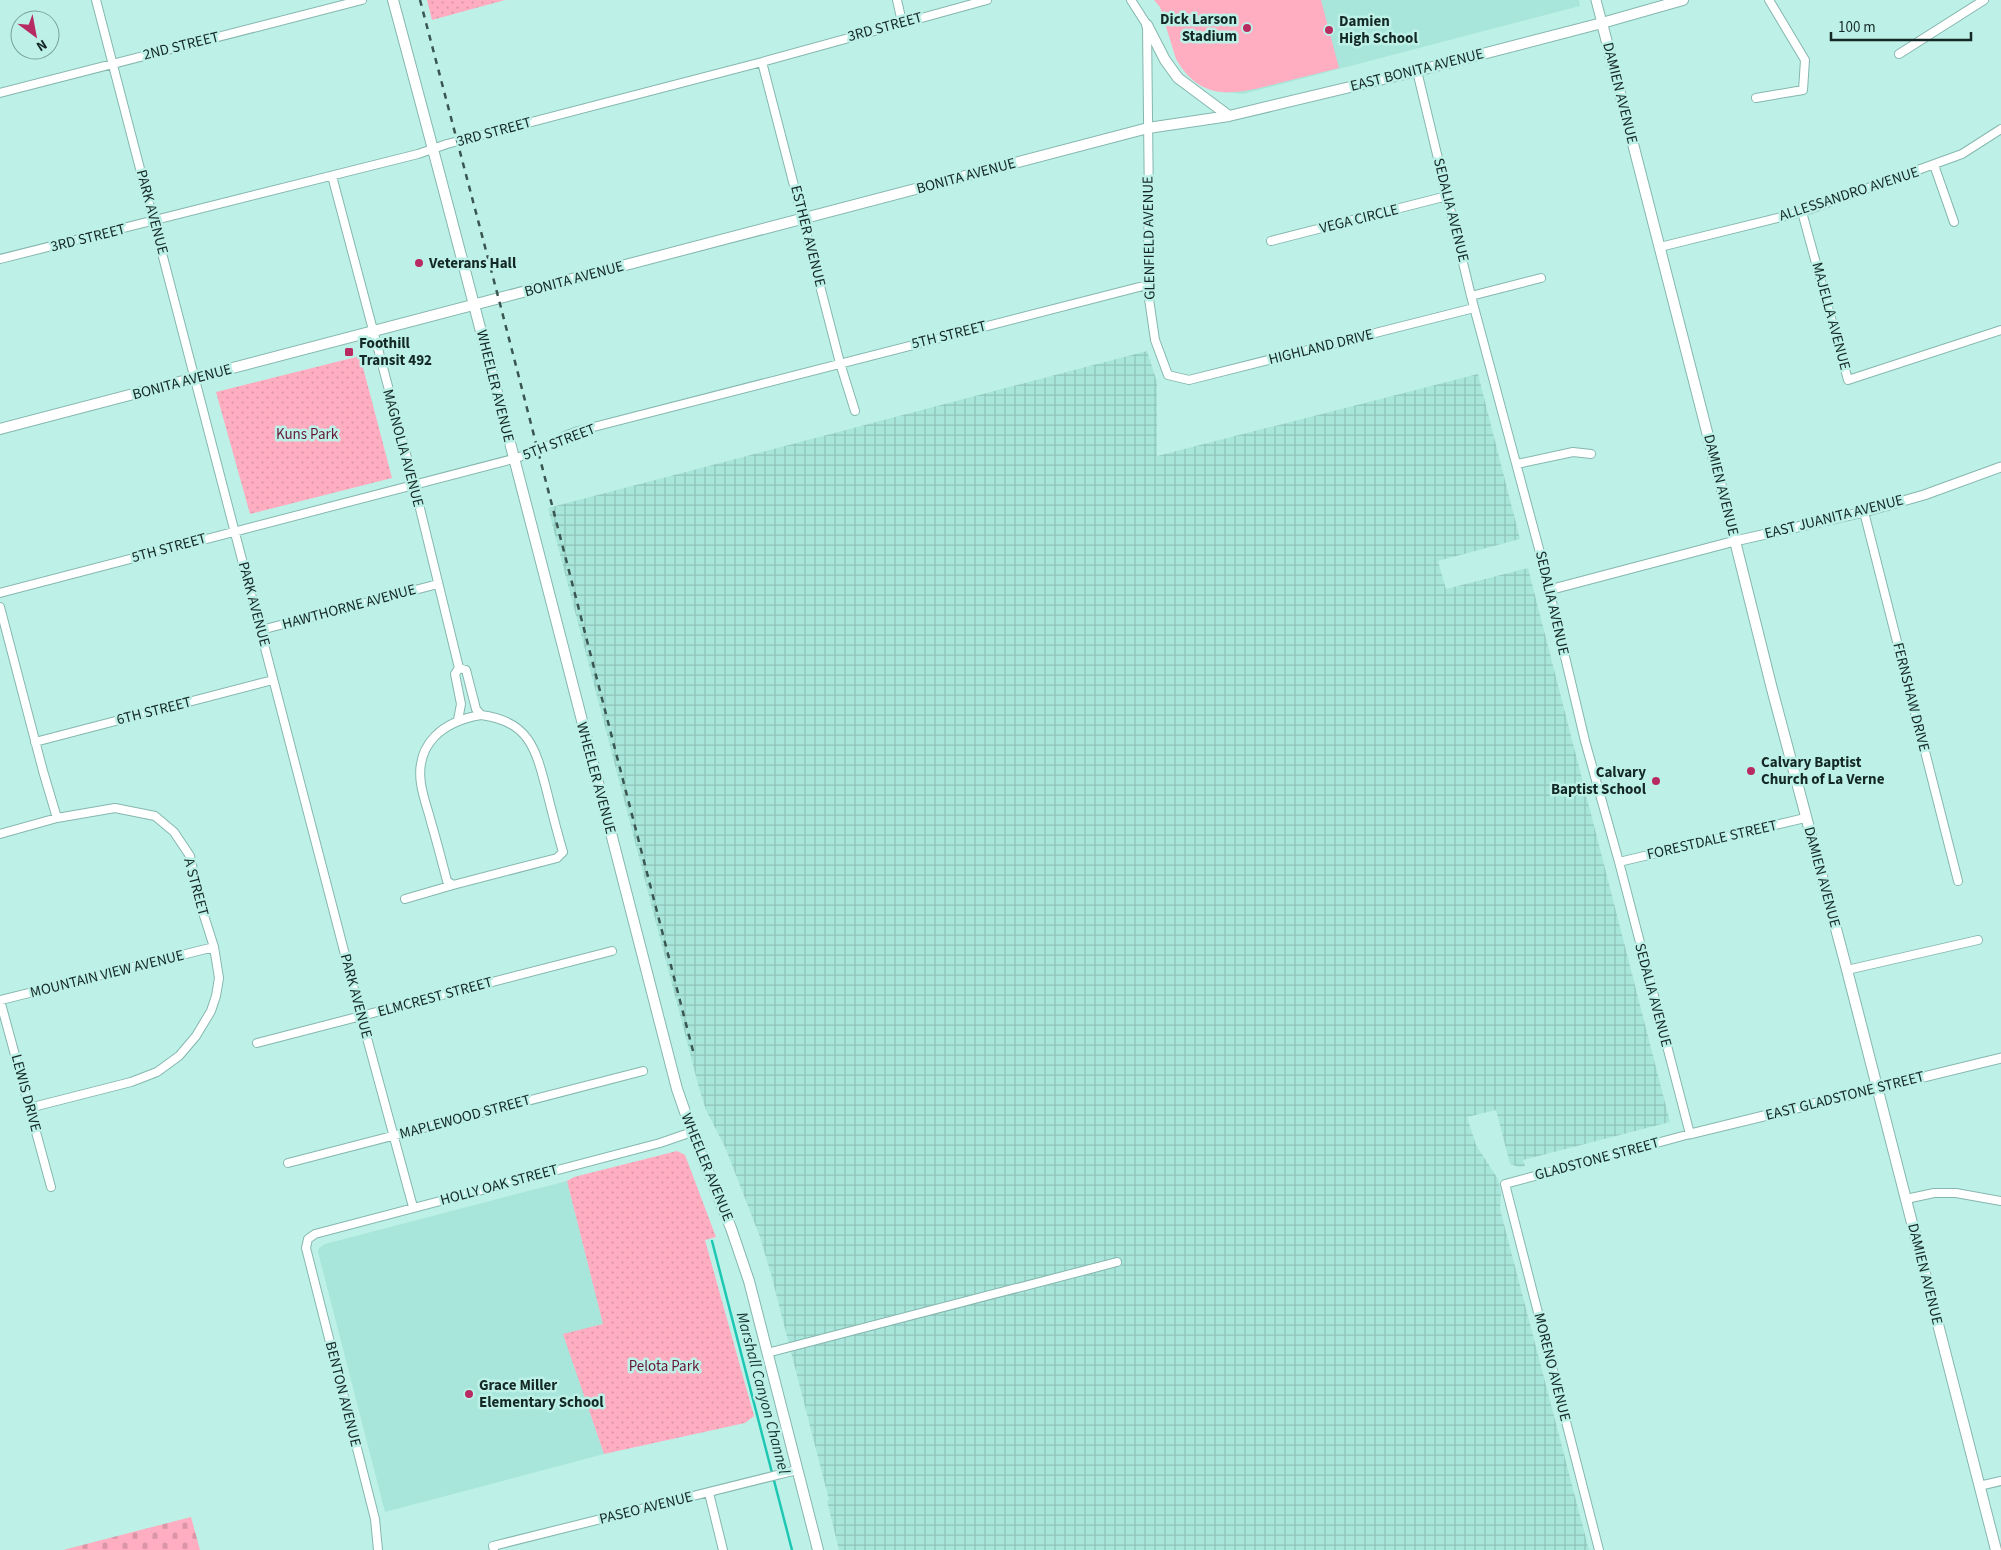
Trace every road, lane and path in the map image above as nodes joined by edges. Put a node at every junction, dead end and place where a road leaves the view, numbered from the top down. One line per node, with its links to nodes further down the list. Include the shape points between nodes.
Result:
1 (96, 0): 16 (street, PARK AVENUE)
2 (362, 0): 16 (street, 2ND STREET)
3 (393, 0): 23 (main road, WHEELER AVENUE)
4 (896, 0): 11 (street)
5 (987, 0): 11 (street, 3RD STREET)
6 (1131, 0): 13 (street)
7 (1596, 0): 12 (street, DAMIEN AVENUE)
8 (1683, 0): 12 (main road, EAST BONITA AVENUE)
9 (1769, 0): 19 (street, via 1805,60 1803,90)
10 (1984, 0): 14 (street)
11 (902, 22): 15 (street, 3RD STREET)
12 (1602, 23): 17 (main road, EAST BONITA AVENUE); 32 (main road, DAMIEN AVENUE)
13 (1147, 25): 20 (main road, via 1178,78); 21 (street)
14 (1899, 54)
15 (762, 62): 23 (street, 3RD STREET); 28 (street, ESTHER AVENUE)
16 (113, 63): 18 (street, 2ND STREET); 29 (street, PARK AVENUE)
17 (1417, 70): 20 (main road, EAST BONITA AVENUE); 26 (street, SEDALIA AVENUE)
18 (0, 93)
19 (1756, 98)
20 (1229, 116): 21 (main road, EAST BONITA AVENUE)
21 (1148, 128): 28 (main road, BONITA AVENUE); 35 (street, GLENFIELD AVENUE)
22 (2001, 129): 24 (street, ALLESSANDRO AVENUE, via 1962,154)
23 (432, 149): 25 (street, 3RD STREET); 37 (main road, WHEELER AVENUE)
24 (1934, 165): 27 (street, ALLESSANDRO AVENUE); 30 (street)
25 (332, 176): 29 (street, 3RD STREET); 40 (street, MAGNOLIA AVENUE)
26 (1447, 196): 31 (street, VEGA CIRCLE); 36 (street, SEDALIA AVENUE)
27 (1802, 212): 32 (street, ALLESSANDRO AVENUE); 39 (street, MAJELLA AVENUE, via 1848,380)
28 (803, 218): 37 (main road, BONITA AVENUE); 41 (street, ESTHER AVENUE)
29 (155, 221): 33 (street, 3RD STREET); 43 (street, PARK AVENUE)
30 (1954, 222)
31 (1272, 241)
32 (1660, 247): 53 (main road, DAMIEN AVENUE)
33 (0, 260)
34 (1541, 278): 36 (street)
35 (1147, 285): 41 (street, 5TH STREET); 42 (street, GLENFIELD AVENUE, via 1155,340)
36 (1471, 296): 38 (street, SEDALIA AVENUE)
37 (476, 306): 40 (main road, BONITA AVENUE); 47 (main road, WHEELER AVENUE)
38 (1474, 308): 42 (street, HIGHLAND DRIVE, via 1189,380); 48 (street, SEDALIA AVENUE)
39 (2001, 330)
40 (372, 333): 43 (main road, BONITA AVENUE); 50 (street, MAGNOLIA AVENUE)
41 (840, 363): 44 (street, ESTHER AVENUE); 47 (street, 5TH STREET, via 578,431 538,452)
42 (1168, 375)
43 (196, 378): 45 (main road, BONITA AVENUE); 52 (street, PARK AVENUE)
44 (855, 410)
45 (0, 429)
46 (1591, 454): 48 (street, via 1573,452)
47 (513, 459): 50 (street, 5TH STREET); 82 (main road, WHEELER AVENUE, via 677,1089)
48 (1517, 464): 55 (street, SEDALIA AVENUE)
49 (2001, 467): 51 (street, EAST JUANITA AVENUE, via 1924,495)
50 (414, 484): 52 (street, 5TH STREET); 54 (street, MAGNOLIA AVENUE)
51 (1864, 512): 53 (street, EAST JUANITA AVENUE); 68 (street, FERNSHAW DRIVE)
52 (235, 531): 56 (street, 5TH STREET); 58 (street, PARK AVENUE)
53 (1736, 541): 55 (street, EAST JUANITA AVENUE); 65 (main road, DAMIEN AVENUE)
54 (438, 584): 58 (street, HAWTHORNE AVENUE); 59 (street, MAGNOLIA AVENUE)
55 (1549, 590): 67 (street, SEDALIA AVENUE, via 1585,741)
56 (0, 593)
57 (0, 606): 63 (street)
58 (261, 630): 60 (street, PARK AVENUE)
59 (459, 668): 61 (street, via 466,670 476,709); 62 (street, MAGNOLIA AVENUE, via 455,674 461,704)
60 (273, 680): 63 (street, 6TH STREET); 76 (street, PARK AVENUE)
61 (481, 715): 62 (street); 69 (street, via 497,717 517,728 532,743 563,852 557,858)
62 (458, 720): 69 (street, via 444,726 435,736 420,767 421,784 447,881)
63 (35, 742): 64 (street)
64 (57, 818): 66 (street, A STREET); 72 (street, A STREET, via 115,808 155,816 174,832 190,856)
65 (1805, 818): 67 (street, FORESTDALE STREET); 74 (main road, DAMIEN AVENUE)
66 (0, 834)
67 (1619, 862): 83 (street, SEDALIA AVENUE)
68 (1958, 882)
69 (453, 885): 70 (street)
70 (405, 899)
71 (1978, 940): 74 (street)
72 (214, 948): 75 (street, MOUNTAIN VIEW AVENUE); 81 (street, A STREET, via 219,978 216,996 196,1036 179,1056 157,1072 131,1082)
73 (612, 951): 76 (street, ELMCREST STREET)
74 (1847, 970): 80 (main road, DAMIEN AVENUE)
75 (0, 1000): 81 (street, LEWIS DRIVE)
76 (361, 1016): 77 (street, ELMCREST STREET); 84 (street, PARK AVENUE)
77 (257, 1043)
78 (2001, 1058): 80 (street, EAST GLADSTONE STREET)
79 (643, 1071): 84 (street, MAPLEWOOD STREET)
80 (1877, 1089): 83 (street, EAST GLADSTONE STREET); 88 (main road, DAMIEN AVENUE)
81 (29, 1108): 87 (street, LEWIS DRIVE)
82 (692, 1132): 90 (street, HOLLY OAK STREET); 93 (main road, WHEELER AVENUE, via 734,1236)
83 (1690, 1134): 86 (street, GLADSTONE STREET)
84 (393, 1136): 85 (street, MAPLEWOOD STREET); 90 (street, PARK AVENUE)
85 (288, 1163)
86 (1505, 1184): 102 (street, MORENO AVENUE)
87 (51, 1187)
88 (1906, 1199): 89 (street, via 1934,1193 1956,1193); 96 (main road, DAMIEN AVENUE)
89 (2001, 1202)
90 (413, 1207): 91 (street, HOLLY OAK STREET, via 315,1234)
91 (308, 1240): 99 (street, BENTON AVENUE, via 306,1248 375,1520)
92 (1117, 1262): 93 (street)
93 (767, 1353): 94 (main road, WHEELER AVENUE)
94 (798, 1470): 97 (street, PASEO AVENUE); 101 (main road, WHEELER AVENUE)
95 (2001, 1481): 96 (street)
96 (1979, 1486): 103 (main road, DAMIEN AVENUE)
97 (709, 1492): 98 (street, PASEO AVENUE); 100 (street)
98 (494, 1548)
99 (378, 1550)
100 (723, 1550)
101 (818, 1550)
102 (1598, 1550)
103 (1996, 1550)

